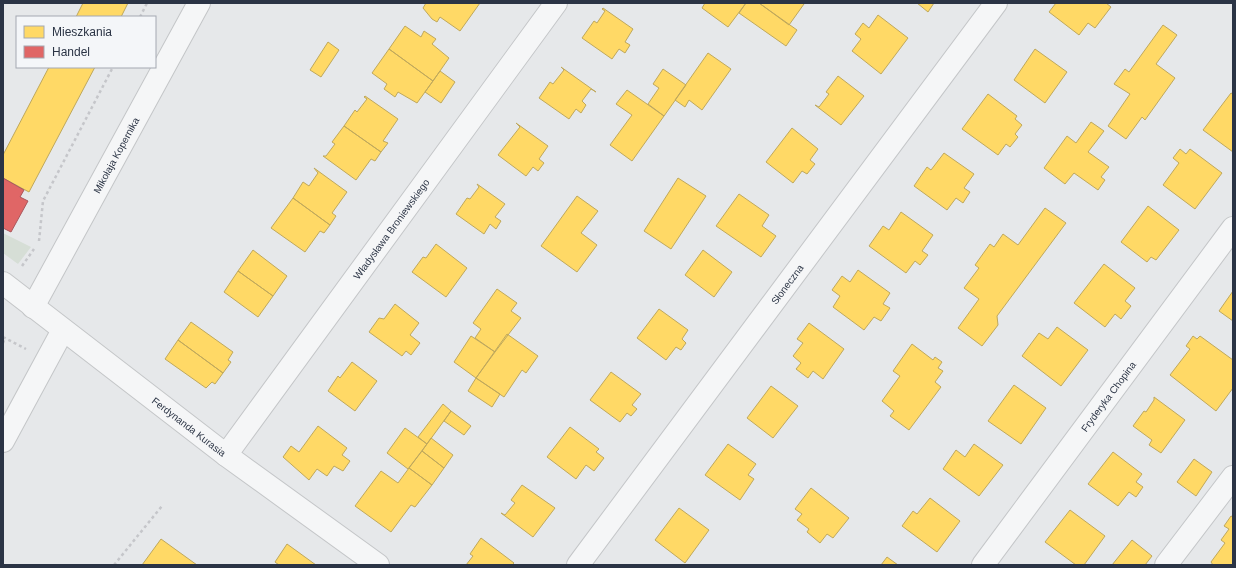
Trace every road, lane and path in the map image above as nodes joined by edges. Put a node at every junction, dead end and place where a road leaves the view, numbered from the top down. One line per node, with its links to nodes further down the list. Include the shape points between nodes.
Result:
1 (147, 3): 5 (path)
2 (199, 3): 9 (street, Mikołaja Kopernika)
3 (556, 3): 15 (street, Władysława Broniewskiego)
4 (996, 3): 20 (street, Słoneczna)
5 (140, 16)
6 (112, 68): 8 (path, via 44,201 39,242)
7 (1233, 228): 21 (street, Fryderyka Chopina)
8 (10, 277): 9 (street, Ferdynanda Kurasia)
9 (33, 307): 10 (street, Ferdynanda Kurasia)
10 (63, 330): 14 (street); 15 (street, Ferdynanda Kurasia)
11 (4, 338): 12 (path); 13 (path)
12 (3, 343)
13 (28, 350)
14 (3, 441)
15 (226, 455): 19 (street, Ferdynanda Kurasia)
16 (1233, 477): 22 (street)
17 (162, 506): 18 (path)
18 (114, 565)
19 (378, 565)
20 (578, 565)
21 (983, 565)
22 (1166, 565)

